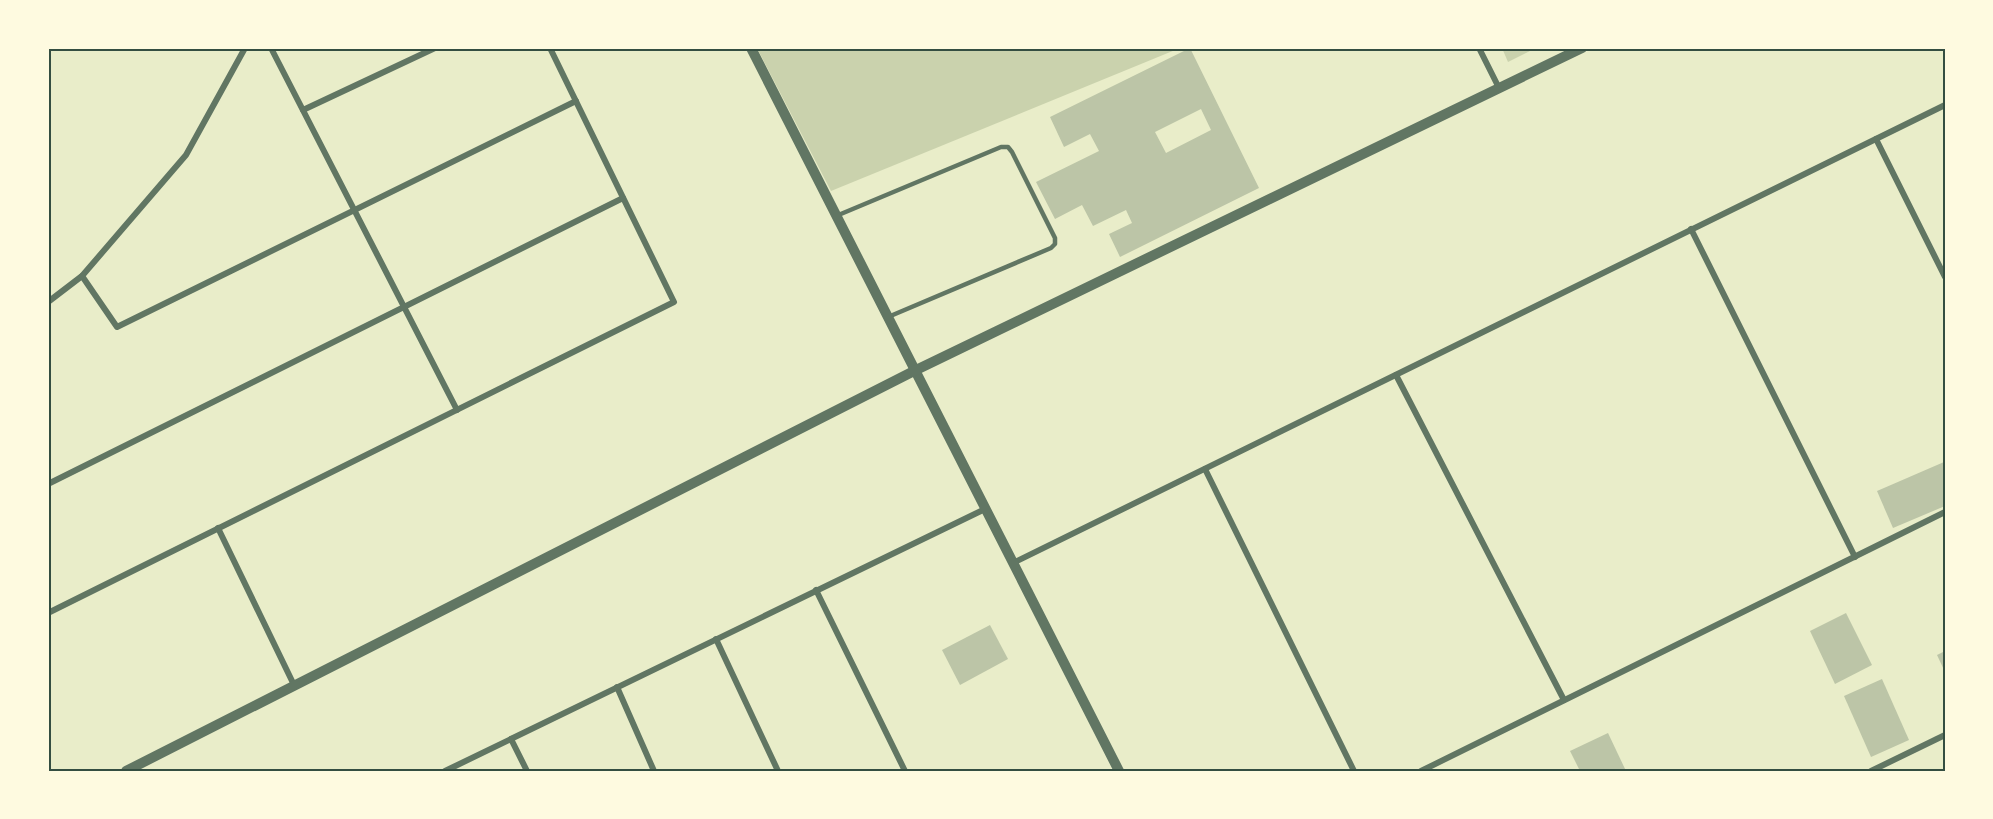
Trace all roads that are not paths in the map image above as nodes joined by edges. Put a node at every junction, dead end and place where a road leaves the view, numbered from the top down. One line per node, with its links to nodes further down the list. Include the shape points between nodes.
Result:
1 (245, 48): 17 (street, via 186,155)
2 (271, 48): 11 (street)
3 (435, 48): 11 (street)
4 (550, 48): 9 (street)
5 (751, 48): 15 (street)
6 (1479, 48): 8 (street)
7 (1582, 48): 8 (street)
8 (1499, 88): 22 (street)
9 (576, 101): 13 (street); 14 (street)
10 (1945, 105): 12 (street)
11 (303, 110): 14 (street)
12 (1876, 139): 16 (street); 18 (street)
13 (623, 198): 20 (street); 24 (street, via 674,302)
14 (355, 211): 17 (street, via 117,327); 20 (street)
15 (836, 216): 21 (street); 21 (lane, via 1001,147 1008,147 1018,162 1055,244)
16 (1691, 229): 23 (street); 30 (street)
17 (81, 276): 19 (street)
18 (1945, 277)
19 (48, 302)
20 (404, 307): 24 (street); 26 (street)
21 (887, 318): 22 (street)
22 (914, 371): 27 (street); 35 (street)
23 (1396, 375): 25 (street); 37 (street)
24 (457, 410): 29 (street)
25 (1205, 469): 31 (street); 47 (street)
26 (48, 484)
27 (985, 509): 31 (street); 32 (street)
28 (1945, 513): 30 (street)
29 (218, 528): 33 (street); 35 (street)
30 (1856, 557): 37 (street)
31 (1013, 563): 46 (street)
32 (816, 590): 34 (street); 45 (street)
33 (48, 613)
34 (716, 639): 36 (street); 44 (street)
35 (294, 686): 40 (street)
36 (617, 687): 39 (street); 43 (street)
37 (1564, 700): 48 (street)
38 (1945, 735): 49 (street)
39 (511, 739): 41 (street); 42 (street)
40 (126, 771)
41 (445, 771)
42 (527, 771)
43 (654, 771)
44 (778, 771)
45 (905, 771)
46 (1119, 771)
47 (1354, 771)
48 (1421, 771)
49 (1871, 771)

